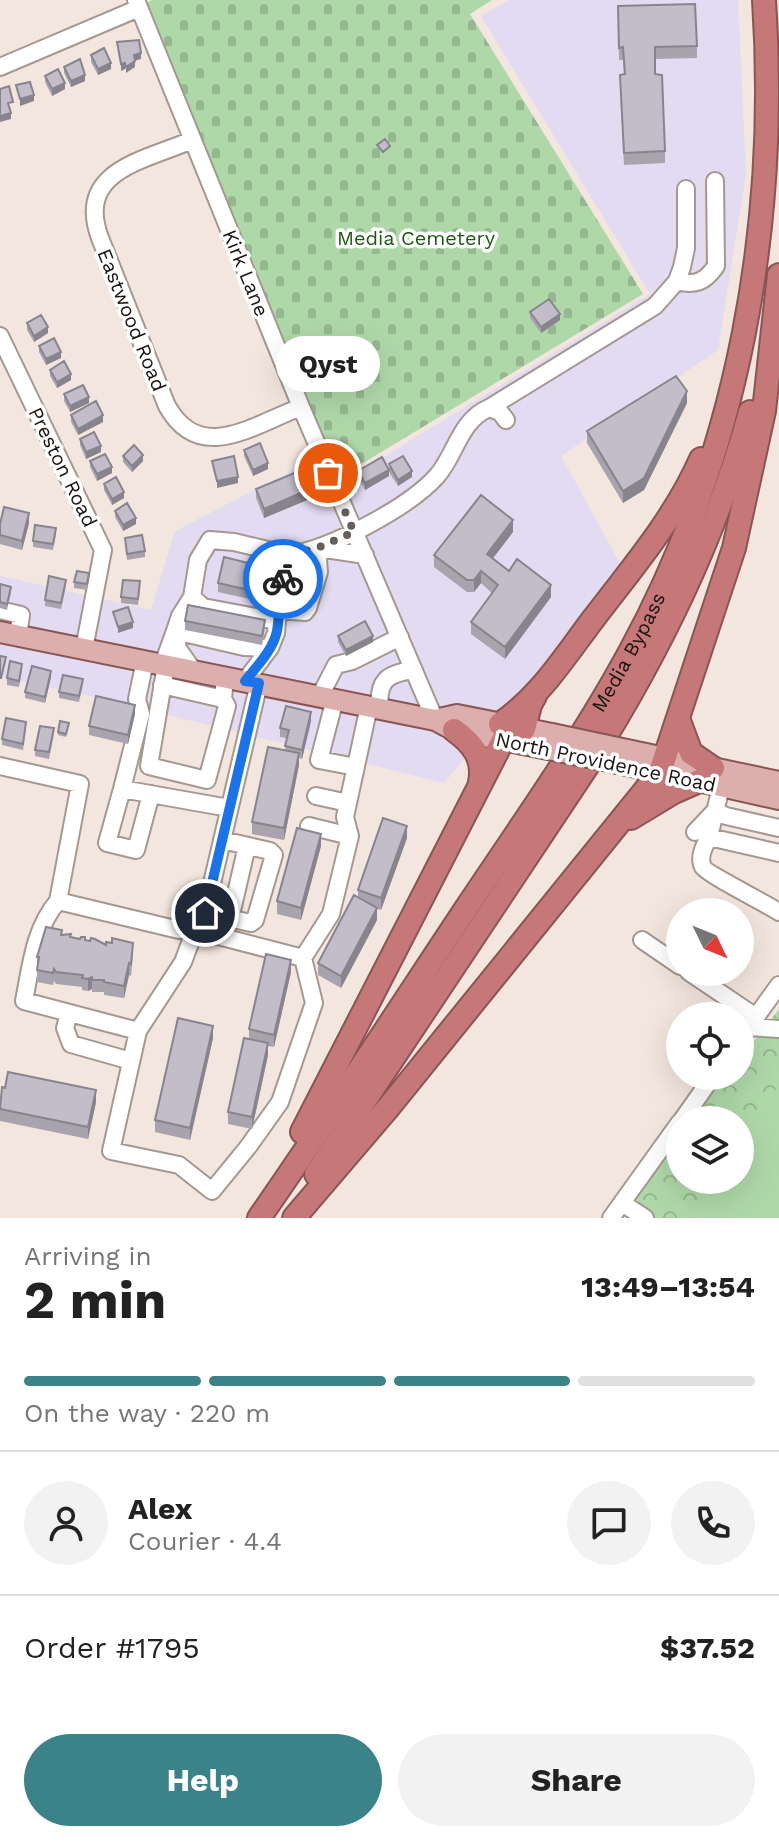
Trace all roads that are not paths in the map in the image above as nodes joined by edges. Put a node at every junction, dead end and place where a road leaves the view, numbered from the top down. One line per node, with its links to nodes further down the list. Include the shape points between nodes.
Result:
1 (764, 0): 10 (highway, Media Bypass, via 768,150 757,270)
2 (138, 4): 3 (street); 4 (street, Kirk Lane)
3 (0, 67)
4 (192, 140): 11 (street, Kirk Lane); 11 (street, Eastwood Road, via 119,170 103,183 94,201 93,221 167,406 184,429 213,439)
5 (715, 181): 8 (street, via 716,266 700,283)
6 (686, 189): 8 (street, via 686,248)
7 (779, 274): 33 (highway, via 764,411 734,548); 76 (highway, Media Bypass, via 755,394 732,473 657,649 588,765)
8 (677, 281): 12 (street, via 655,306)
9 (0, 336): 25 (street, Preston Road, via 103,550)
10 (743, 349): 35 (highway, via 705,451 673,511 535,696); 75 (highway, Media Bypass, via 698,505 631,651 570,753)
11 (301, 407): 14 (street, Kirk Lane)
12 (489, 408): 13 (street); 14 (street, via 469,422 425,487)
13 (506, 420)
14 (354, 532): 15 (street); 17 (street, Kirk Lane)
15 (317, 548): 16 (street); 17 (street); 20 (street, via 319,572 308,608)
16 (289, 555): 18 (street, via 210,540 198,560); 20 (street)
17 (365, 555): 23 (street, Kirk Lane)
18 (192, 597): 20 (street, via 203,607); 21 (street)
19 (0, 610): 22 (street, via 21,615)
20 (278, 616): 24 (street)
21 (175, 631): 24 (street); 26 (street); 27 (street, via 178,649)
22 (9, 634): 25 (main road, North Providence Road)
23 (400, 637): 28 (street, Kirk Lane); 30 (street, via 336,665)
24 (270, 648): 29 (street)
25 (84, 649): 26 (main road, North Providence Road)
26 (159, 669): 27 (main road, North Providence Road); 31 (street); 39 (street, via 149,766); 43 (street, via 137,699 141,714)
27 (193, 670): 29 (main road, North Providence Road)
28 (414, 670): 32 (street, via 388,678); 34 (street, Kirk Lane)
29 (249, 681): 30 (main road, North Providence Road); 31 (street); 48 (street)
30 (327, 698): 32 (main road, North Providence Road); 38 (street, via 319,760)
31 (223, 699): 39 (street, via 227,706 207,780)
32 (375, 708): 34 (main road, North Providence Road); 38 (street)
33 (679, 721): 36 (highway); 40 (highway, via 691,753)
34 (444, 725): 35 (main road, North Providence Road); 42 (highway, via 478,754)
35 (524, 737): 36 (main road, North Providence Road, bridge); 42 (highway)
36 (663, 765): 40 (main road, North Providence Road); 53 (highway)
37 (0, 766): 55 (street, via 80,784)
38 (356, 767): 47 (street)
39 (174, 772): 44 (street)
40 (711, 779): 41 (main road, North Providence Road); 46 (main road, North Providence Road); 50 (street); 53 (highway, via 674,792)
41 (779, 782)
42 (479, 788): 74 (highway, via 304,1128)
43 (122, 789): 44 (street); 44 (street, via 107,843 136,850)
44 (160, 796): 48 (street)
45 (316, 796): 47 (street)
46 (779, 799)
47 (348, 803): 51 (street)
48 (229, 808): 52 (street)
49 (309, 826): 51 (street)
50 (744, 833): 56 (street, via 701,859 702,866)
51 (350, 836): 62 (street, via 331,914)
52 (222, 840): 54 (street); 57 (street)
53 (603, 842): 77 (highway)
54 (247, 846): 58 (street); 58 (street, via 274,855 255,920)
55 (63, 903): 59 (street); 66 (street, via 47,914 37,938 24,1001)
56 (779, 912)
57 (205, 913): 58 (street); 59 (street)
58 (230, 919)
59 (195, 930): 62 (street); 70 (street, via 183,962)
60 (642, 940): 61 (street)
61 (666, 956)
62 (303, 958): 71 (street, via 314,1003 280,1102 212,1191 179,1165 111,1151)
63 (779, 985): 67 (street)
64 (704, 986): 65 (street)
65 (721, 1002)
66 (69, 1013): 70 (street); 71 (street, via 65,1028 71,1044)
67 (754, 1019)
68 (754, 1027): 69 (street)
69 (779, 1029)
70 (138, 1031): 71 (street)
71 (131, 1061)
72 (666, 1142): 73 (street)
73 (622, 1203): 78 (street); 79 (street)
74 (251, 1218)
75 (259, 1218)
76 (285, 1218)
77 (294, 1218)
78 (611, 1218)
79 (645, 1218)

